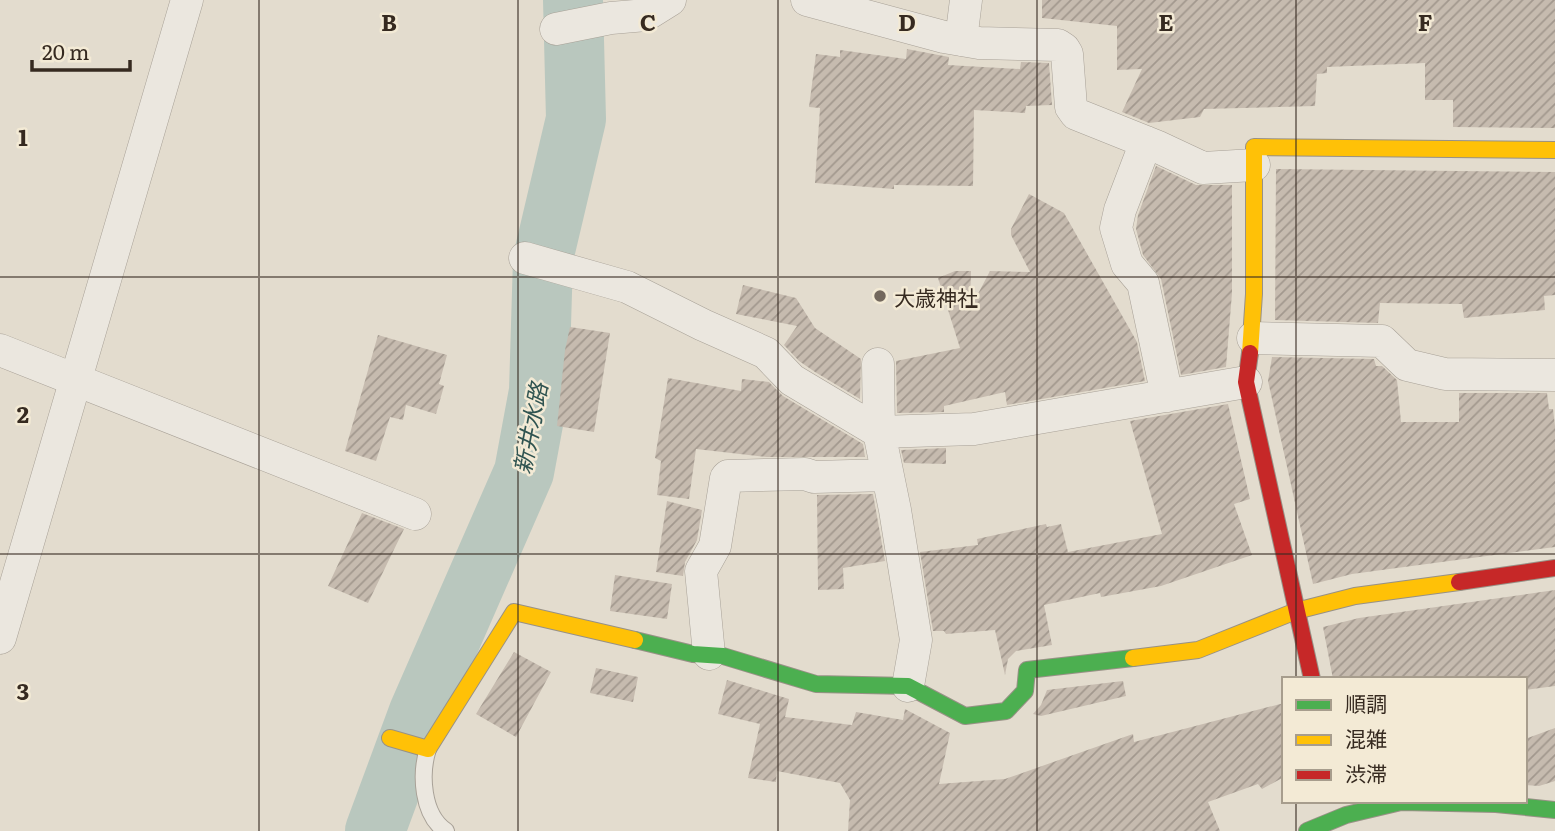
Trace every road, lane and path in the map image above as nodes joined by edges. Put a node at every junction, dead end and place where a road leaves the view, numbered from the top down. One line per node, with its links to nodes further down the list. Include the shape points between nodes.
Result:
1 (187, 0): 15 (street)
2 (670, 0): 5 (street, via 646,15)
3 (807, 0): 6 (street)
4 (966, 0): 6 (street)
5 (556, 29)
6 (961, 40): 7 (street, via 1058,45 1067,54 1071,107 1076,114)
7 (1146, 142): 9 (street, via 1203,168); 17 (street, via 1116,228 1126,264 1143,283)
8 (1555, 150): 9 (street, via 1254,147)
9 (1254, 165): 11 (street)
10 (525, 258): 18 (street, via 627,287 766,353 792,380)
11 (1254, 338): 14 (street, via 1382,341 1407,365 1444,374); 16 (street)
12 (0, 350): 15 (street)
13 (878, 363): 18 (street)
14 (1555, 375)
15 (76, 380): 20 (street); 23 (street)
16 (1247, 382): 17 (street); 22 (street)
17 (1167, 396): 18 (street, via 974,429)
18 (879, 432): 19 (street)
19 (887, 475): 24 (street, via 726,478 715,546 701,571); 26 (street, via 916,640)
20 (415, 514)
21 (1555, 568): 22 (street, via 1355,596)
22 (1296, 611): 25 (street); 26 (street, via 1198,650 1027,670 1025,691 1006,711 965,716)
23 (0, 638)
24 (709, 654): 26 (street, via 816,684); 28 (street, via 514,612)
25 (1312, 677)
26 (908, 686)
27 (391, 738): 28 (street)
28 (426, 748): 33 (lane, via 429,808)
29 (1392, 803): 31 (street)
30 (1448, 803): 32 (street)
31 (1344, 808): 34 (street)
32 (1555, 810)
33 (446, 831)
34 (1307, 831)

